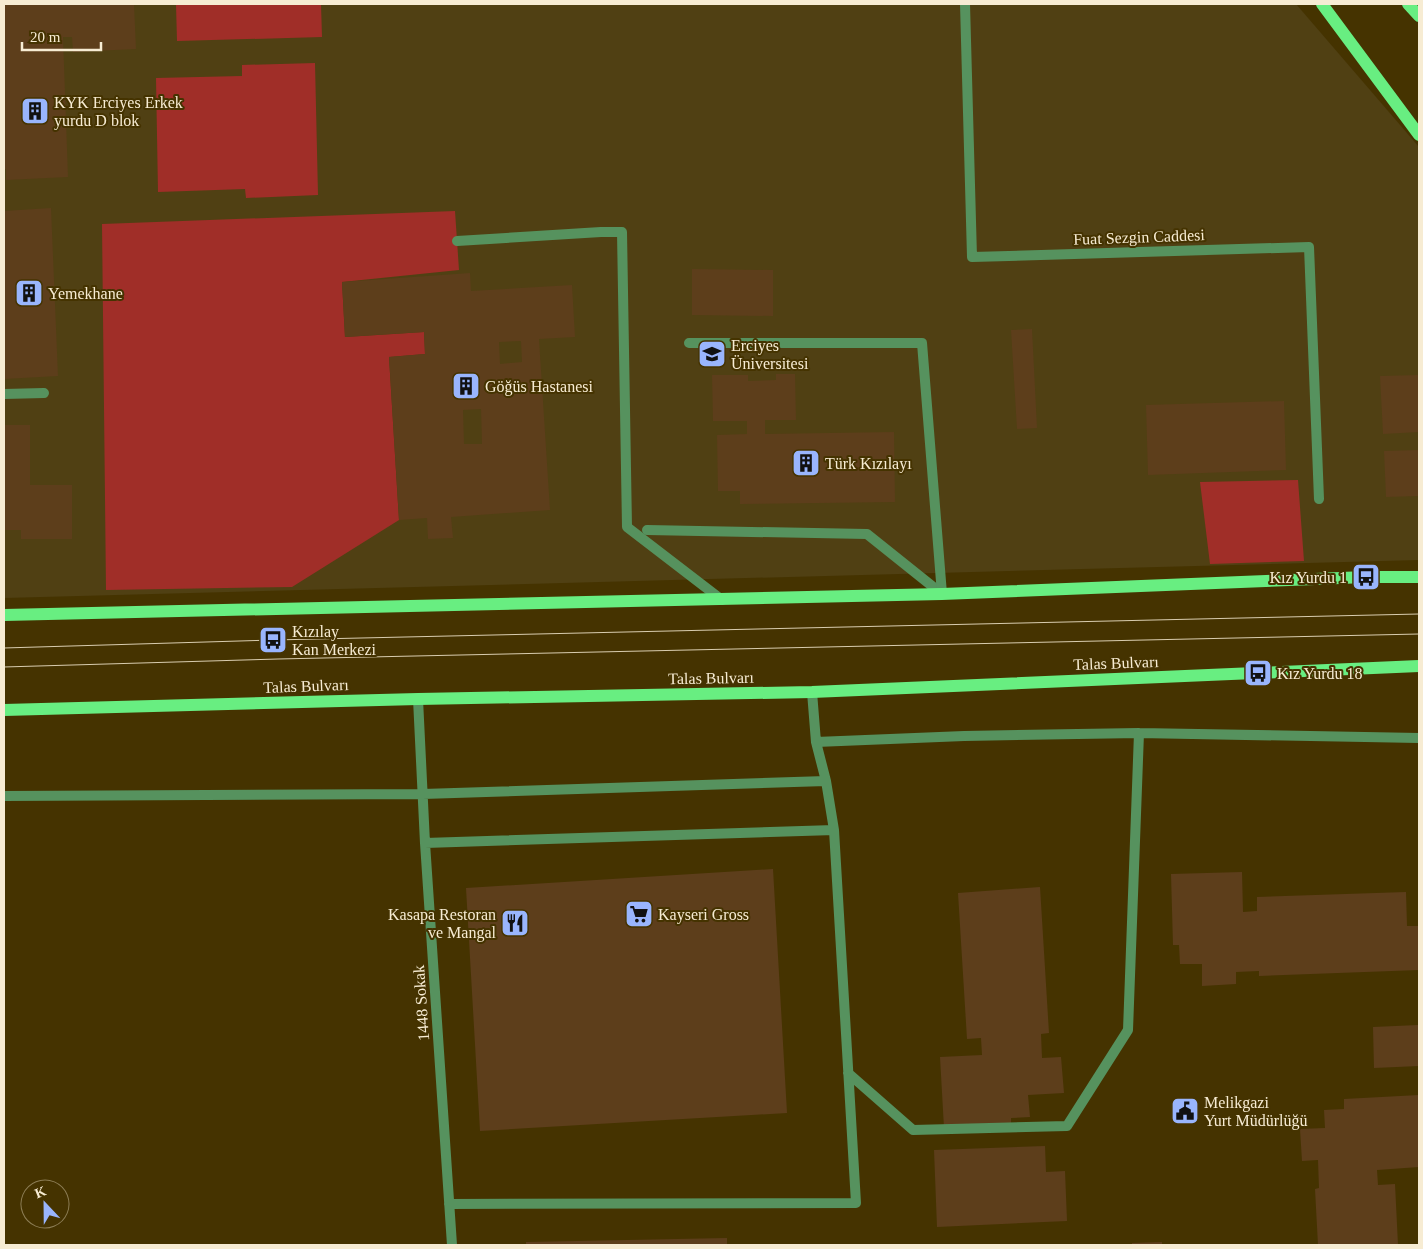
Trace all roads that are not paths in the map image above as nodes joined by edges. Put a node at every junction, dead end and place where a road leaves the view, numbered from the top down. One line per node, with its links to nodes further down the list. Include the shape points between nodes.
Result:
1 (965, 4): 10 (street, Fuat Sezgin Caddesi, via 972,257 1309,247)
2 (1322, 4): 5 (main road)
3 (1408, 4): 4 (main road)
4 (1419, 16)
5 (1419, 135)
6 (456, 241): 14 (street, via 622,232 627,527)
7 (689, 343): 13 (street, via 922,343)
8 (44, 393): 9 (street)
9 (4, 394)
10 (1320, 499)
11 (646, 530): 13 (street, via 867,534)
12 (1419, 577): 13 (main road)
13 (942, 594): 14 (main road)
14 (722, 600): 15 (main road)
15 (4, 615)
16 (1419, 666): 17 (main road, Talas Bulvarı)
17 (812, 692): 18 (main road, Talas Bulvarı); 22 (street)
18 (418, 700): 19 (main road, Talas Bulvarı); 24 (street, 1448 Sokak)
19 (4, 710)
20 (1139, 733): 21 (street); 22 (street); 28 (street, via 1128,1030 1067,1126 913,1130)
21 (1419, 738)
22 (816, 742): 23 (street)
23 (826, 781): 24 (street); 26 (street)
24 (423, 794): 25 (street); 27 (street, 1448 Sokak)
25 (4, 796)
26 (834, 830): 27 (street); 28 (street)
27 (425, 844): 29 (street, 1448 Sokak)
28 (848, 1073): 29 (street, via 856,1203)
29 (449, 1204): 30 (street, 1448 Sokak)
30 (452, 1245)

